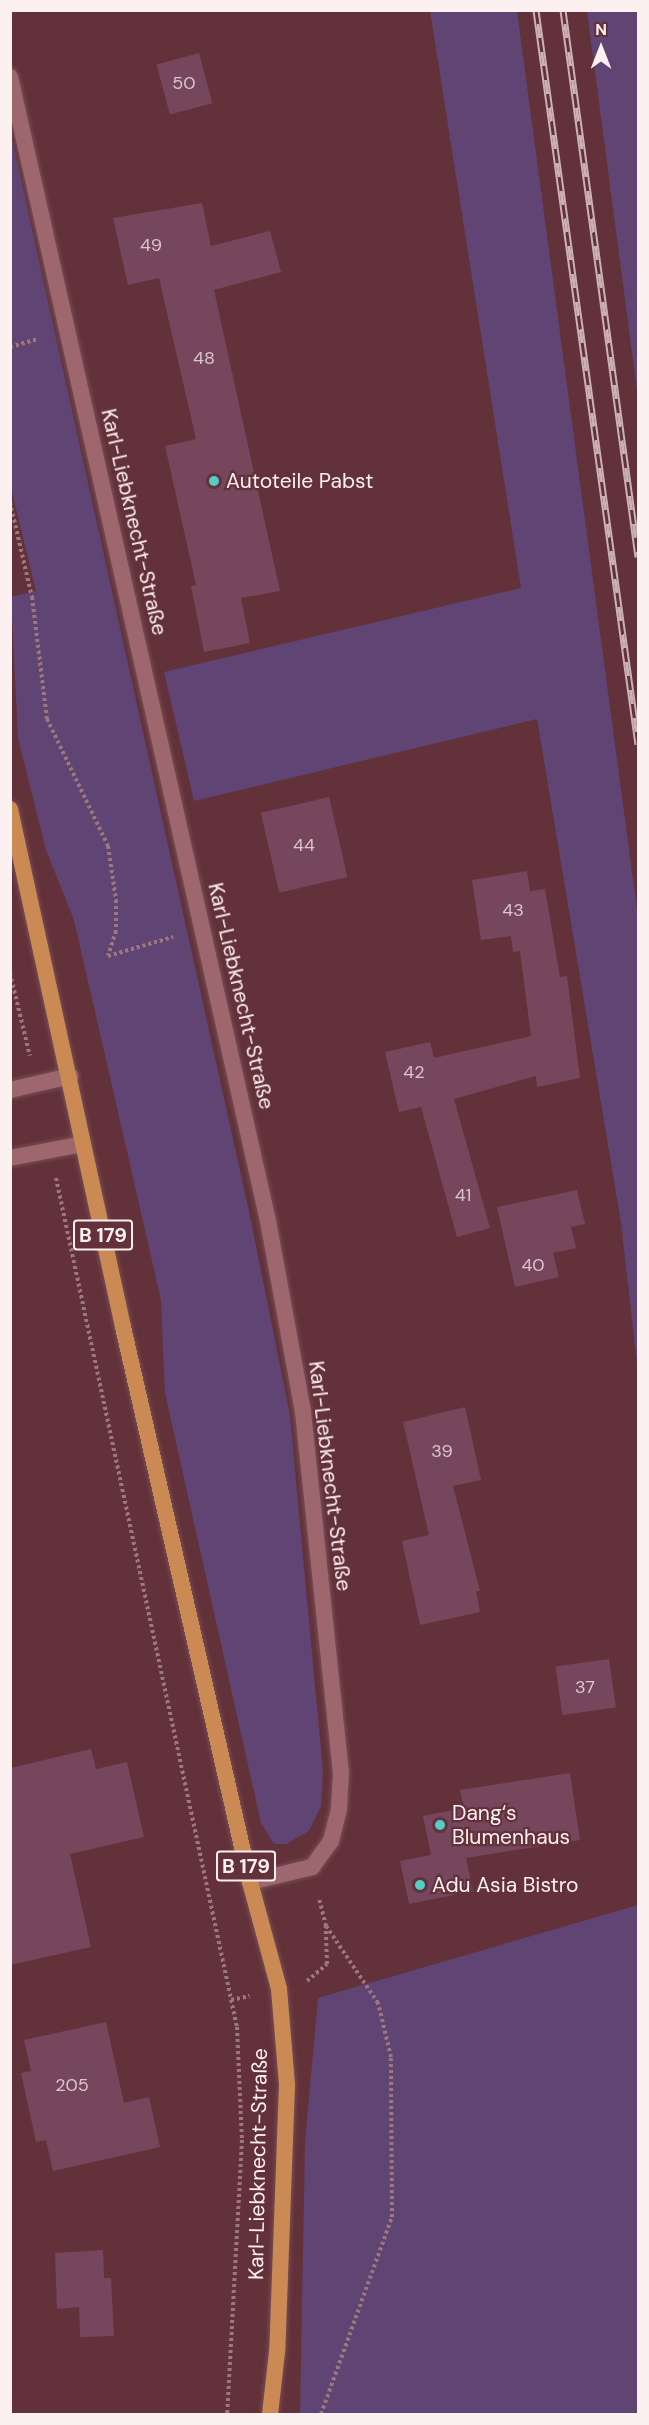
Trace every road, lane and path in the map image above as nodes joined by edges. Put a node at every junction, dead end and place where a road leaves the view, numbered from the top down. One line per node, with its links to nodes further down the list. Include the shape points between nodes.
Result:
1 (10, 77): 4 (street, Karl-Liebknecht-Straße)
2 (10, 502): 4 (path, via 32,597 47,719 108,846 116,931 108,956)
3 (10, 809): 6 (main road, Karl-Liebknecht-Straße / B 179)
4 (202, 929): 12 (street, Karl-Liebknecht-Straße, via 268,1221 303,1412 341,1771 339,1809 331,1841 312,1867)
5 (10, 973): 7 (path)
6 (70, 1076): 7 (street); 9 (main road, Karl-Liebknecht-Straße / B 179)
7 (37, 1084): 8 (street)
8 (10, 1090)
9 (83, 1144): 10 (street); 12 (main road, Karl-Liebknecht-Straße / B 179)
10 (50, 1150): 11 (street); 14 (path, via 237,2027 242,2140)
11 (10, 1158)
12 (250, 1882): 15 (main road, Karl-Liebknecht-Straße / B 179, via 279,1989 286,2085 277,2352)
13 (326, 1926): 16 (path, via 378,2003 391,2057 392,2217)
14 (227, 2415)
15 (270, 2415)
16 (321, 2415)

